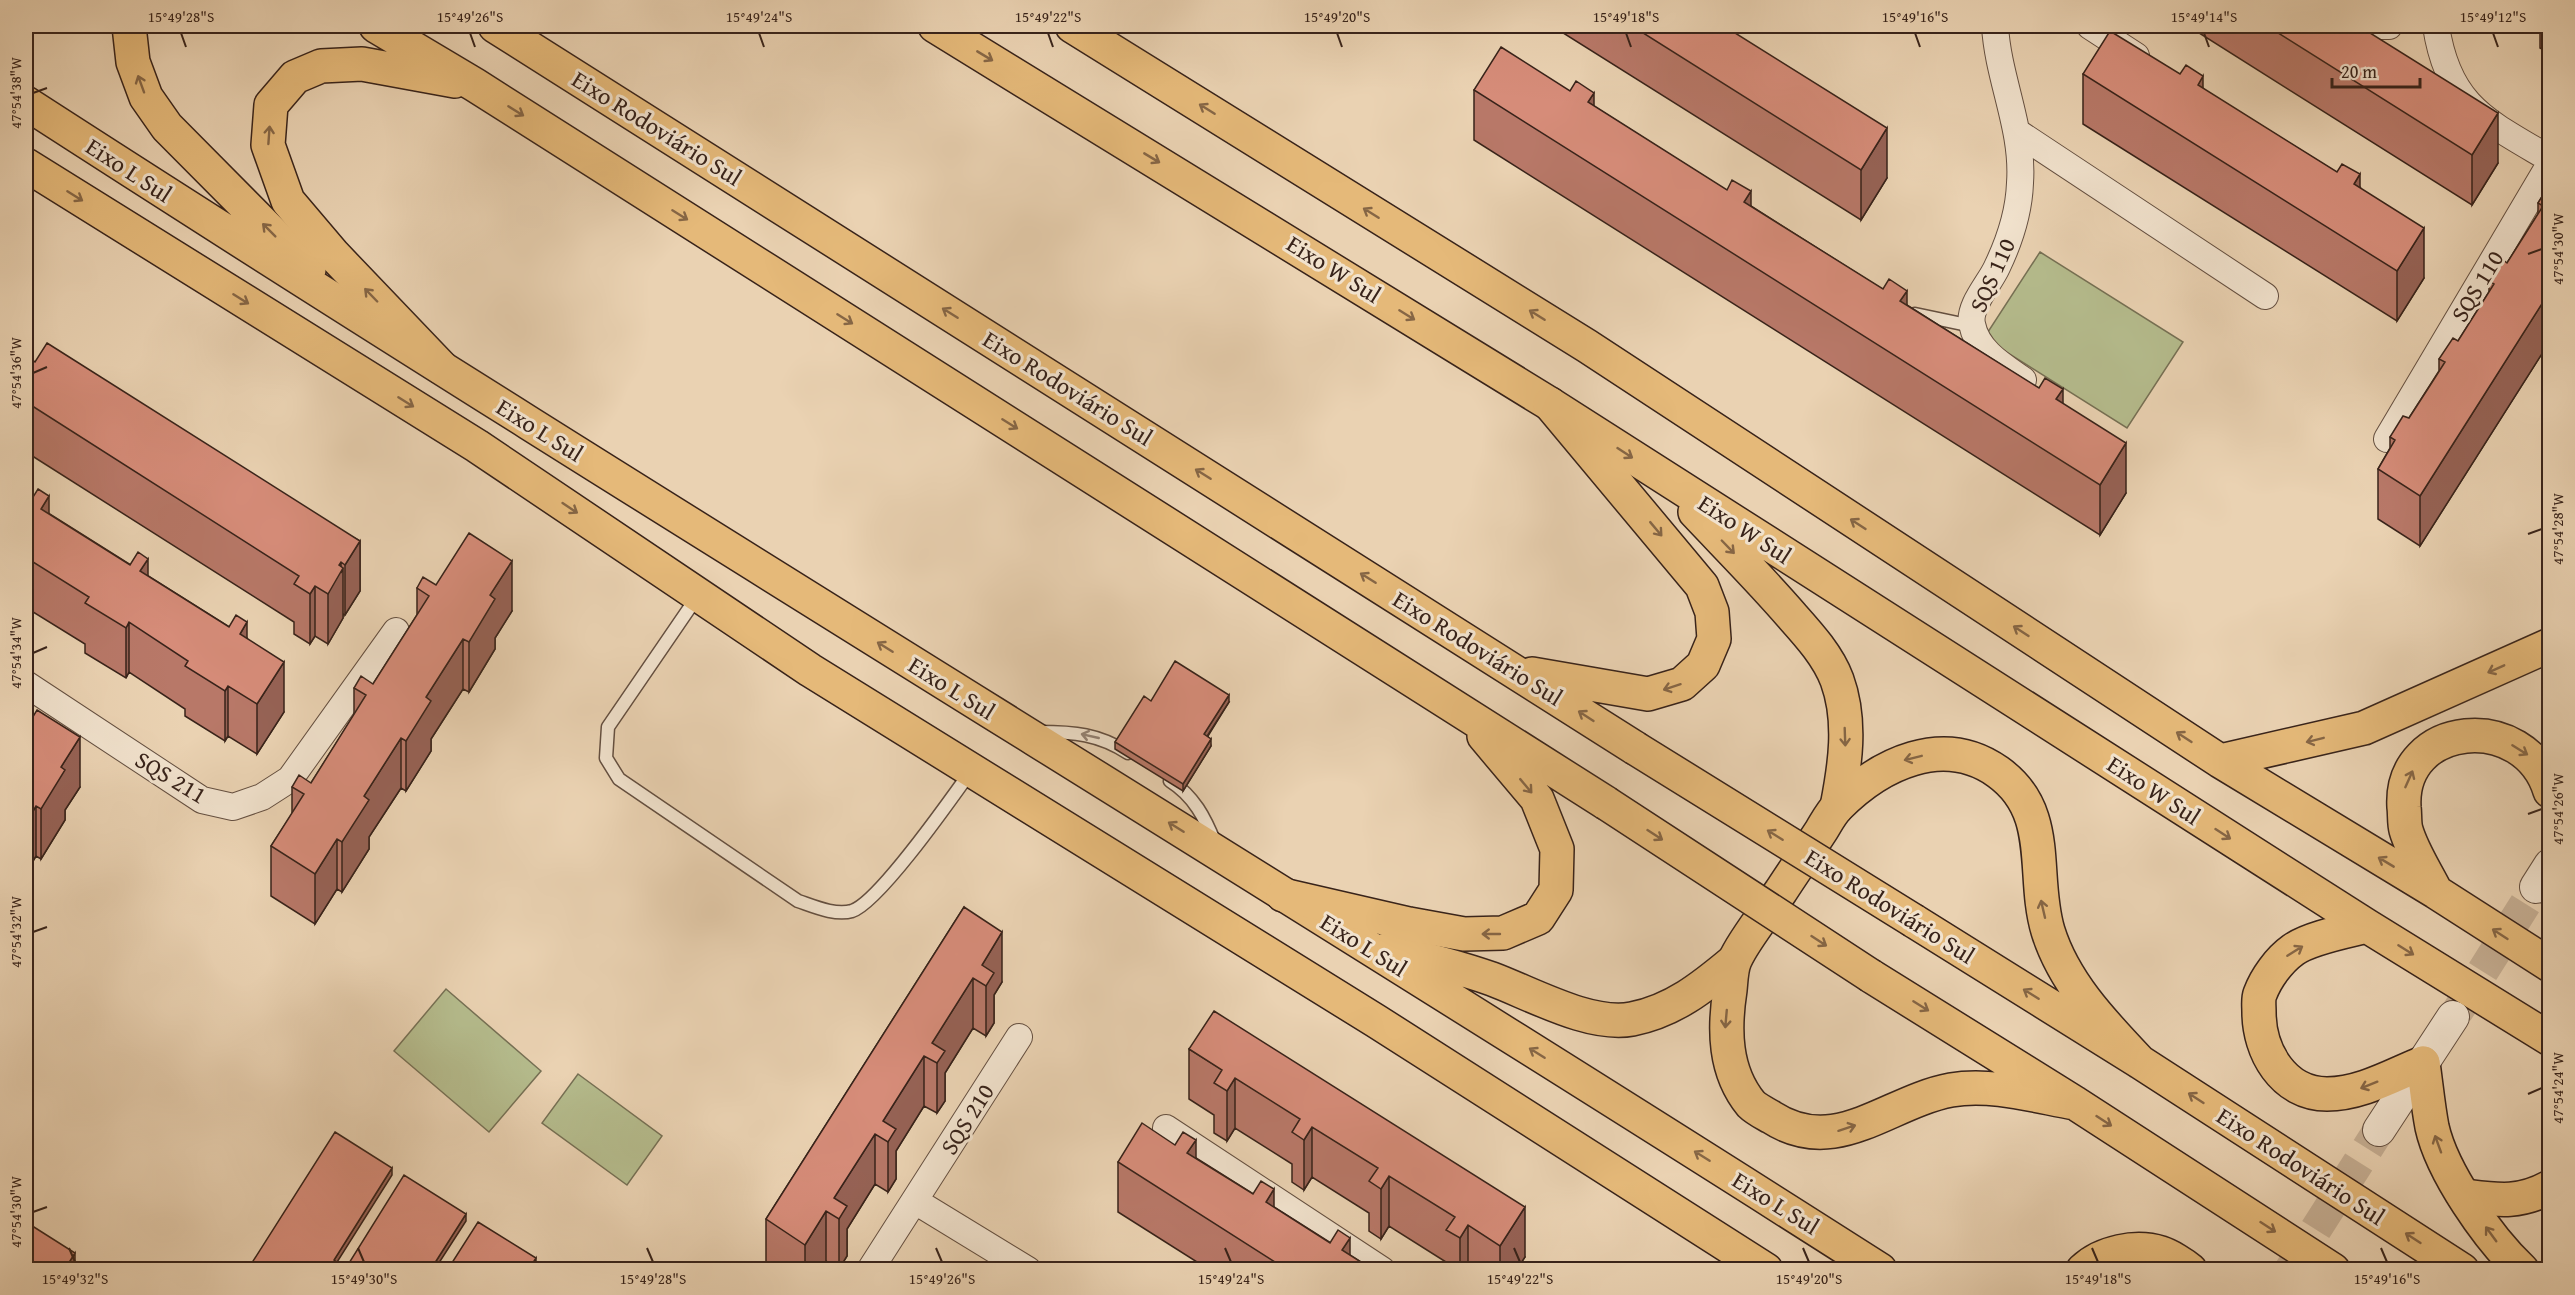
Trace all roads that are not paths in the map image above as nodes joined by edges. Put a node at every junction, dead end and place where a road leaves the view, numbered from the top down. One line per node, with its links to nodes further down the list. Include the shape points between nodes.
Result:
1 (129, 26): 19 (main road, one-way to 1, via 167,127 146,97 133,62)
2 (376, 26): 12 (main road)
3 (495, 26): 29 (main road, Eixo Rodoviário Sul, one-way to 3)
4 (935, 26): 23 (main road, Eixo W Sul, one-way to 23)
5 (1072, 26): 34 (main road, one-way to 5, via 1587,346)
6 (1995, 26): 14 (street, SQS 110)
7 (2090, 26): 11 (street)
8 (2372, 26): 9 (street)
9 (2389, 26)
10 (2436, 26): 15 (street, SQS 110, via 2440,54 2459,94 2490,124)
11 (2158, 70)
12 (475, 85): 21 (main road, one-way to 12, via 288,201 268,145 271,105 295,77 321,66 362,64); 31 (main road, one-way to 31)
13 (26, 103): 19 (main road, Eixo L Sul)
14 (2017, 132): 17 (street); 20 (street, SQS 110, via 2020,183 2012,229 1998,266 1971,315)
15 (2550, 161): 24 (street, SQS 110)
16 (26, 165): 26 (main road, Eixo L Sul, one-way to 26, via 477,446)
17 (2265, 296)
18 (1908, 311): 20 (lane)
19 (355, 316): 21 (main road, Eixo L Sul)
20 (1972, 326): 22 (street, SQS 110, via 1979,343 1997,362)
21 (441, 367): 32 (main road, Eixo L Sul, one-way to 21)
22 (2046, 396)
23 (1550, 404): 25 (main road, Eixo W Sul, one-way to 25); 29 (main road, one-way to 29, via 1702,586 1712,612 1714,639 1704,665 1682,684 1648,694)
24 (2387, 439)
25 (1658, 474): 38 (main road, one-way to 38, via 1775,596 1814,642 1837,680 1844,714 1845,751); 42 (main road, Eixo W Sul, one-way to 42)
26 (699, 595): 35 (main road, Eixo L Sul, via 810,670); 35 (lane, via 608,727 606,758 619,779 798,901 824,910 851,911 874,896)
27 (396, 631): 30 (street, SQS 211, via 290,779 262,797 233,807 202,800)
28 (2550, 645): 34 (main road, one-way to 34, via 2364,728)
29 (1516, 671): 49 (main road, Eixo Rodoviário Sul, one-way to 29, bridge)
30 (26, 684)
31 (1461, 710): 41 (main road, one-way to 41, via 1537,799 1557,849 1556,890 1538,918 1503,933 1464,934); 51 (main road, one-way to 51, bridge, via 1871,976)
32 (1023, 732): 33 (lane, one-way to 32, via 1109,741 1072,732); 39 (main road, Eixo L Sul, one-way to 32)
33 (1138, 760)
34 (2220, 761): 40 (main road, one-way to 34)
35 (971, 770): 60 (main road, Eixo L Sul)
36 (1157, 772): 39 (lane, via 1186,791 1205,818)
37 (2550, 791): 40 (main road, one-way to 37, via 2406,829 2403,791 2416,762 2438,743 2471,734 2500,738 2527,752)
38 (1837, 807): 44 (main road); 49 (main road, one-way to 38, via 2098,1018 2065,971 2048,933 2039,895 2041,857 2035,826 2022,796 1999,772 1971,757 1938,753 1905,760 1878,775)
39 (1220, 855): 41 (main road, Eixo L Sul)
40 (2436, 892): 45 (main road, one-way to 40)
41 (1283, 895): 43 (main road, Eixo L Sul)
42 (2367, 926): 48 (main road, Eixo W Sul, one-way to 48); 50 (main road, one-way to 42, via 2360,1089 2326,1094 2296,1087 2272,1064 2259,1031 2259,995 2272,970 2294,949)
43 (1362, 944): 44 (main road, via 1491,979 1590,1018 1630,1019 1668,1008 1700,990); 61 (main road, Eixo L Sul, one-way to 43)
44 (1734, 961): 51 (main road, one-way to 51, via 1725,1034 1732,1069 1752,1105 1787,1128 1830,1134 1917,1099 1953,1090 1998,1089)
45 (2550, 965)
46 (2453, 1017): 50 (street)
47 (1019, 1037): 56 (street, SQS 210)
48 (2550, 1039)
49 (2140, 1062): 65 (main road, Eixo Rodoviário Sul, one-way to 49)
50 (2423, 1063): 53 (street); 55 (main road, one-way to 50, via 2446,1168 2432,1128)
51 (2075, 1103): 64 (main road, one-way to 64)
52 (1166, 1128): 59 (street)
53 (2379, 1130)
54 (2550, 1187): 55 (main road, via 2532,1197 2501,1201)
55 (2464, 1196): 66 (main road, one-way to 55, via 2506,1255)
56 (915, 1201): 57 (street, SQS 210); 58 (street)
57 (870, 1269)
58 (1028, 1269)
59 (1382, 1269)
60 (1766, 1269)
61 (1880, 1269)
62 (2083, 1269): 63 (main road, via 2126,1250 2161,1253)
63 (2190, 1269)
64 (2333, 1269)
65 (2462, 1269)
66 (2522, 1269)

